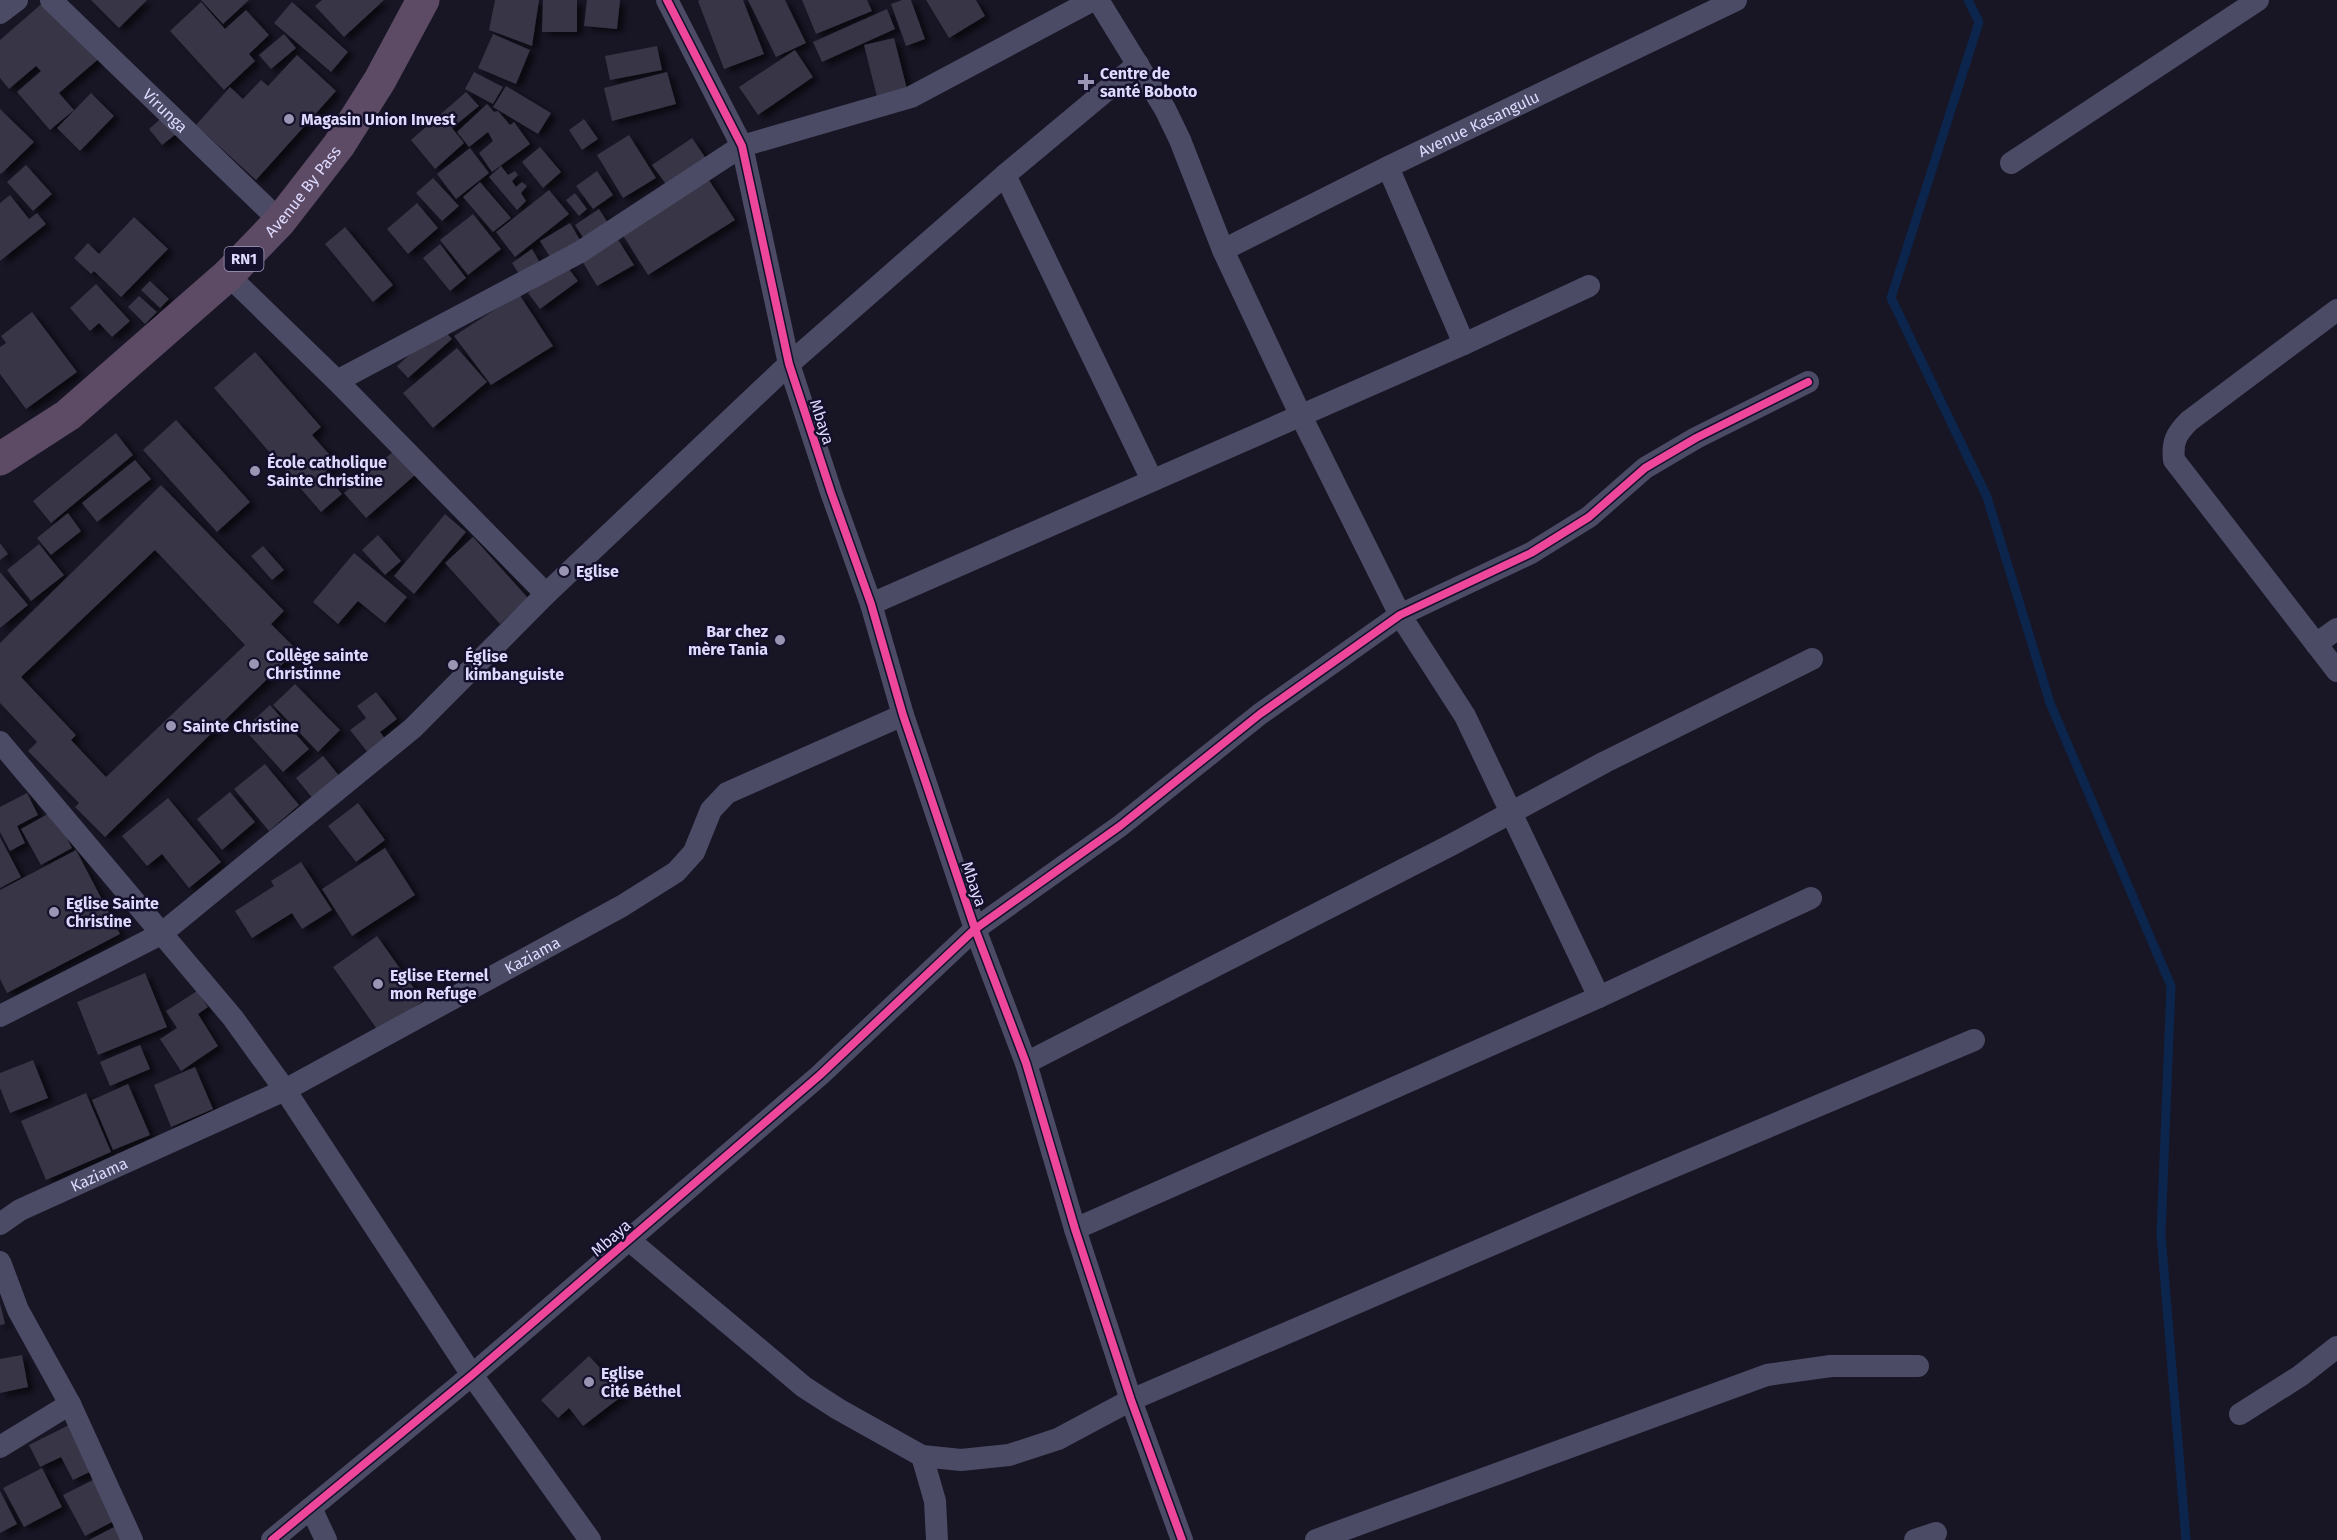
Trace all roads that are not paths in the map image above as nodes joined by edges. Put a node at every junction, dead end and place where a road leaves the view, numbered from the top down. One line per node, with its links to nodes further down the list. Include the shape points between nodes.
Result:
1 (17, 0): 8 (street)
2 (51, 0): 14 (street, Virunga)
3 (423, 0): 14 (highway, Avenue By Pass / RN1, via 339,145)
4 (668, 0): 10 (street, Mbaya)
5 (1096, 0): 9 (street); 10 (street, via 911,97)
6 (1736, 0): 12 (street, Avenue Kasangulu)
7 (2258, 0): 11 (street)
8 (0, 13)
9 (1138, 64): 13 (street); 15 (street, via 1180,140)
10 (742, 146): 20 (street, Mbaya); 21 (street, via 580,252)
11 (2011, 163)
12 (1388, 166): 15 (street, Avenue Kasangulu); 19 (street)
13 (1005, 175): 20 (street); 25 (street)
14 (280, 221): 16 (highway, Avenue By Pass / RN1)
15 (1223, 250): 23 (street)
16 (228, 275): 21 (street); 24 (highway, Avenue By Pass / RN1, via 68,415)
17 (1589, 286): 19 (street)
18 (2337, 310): 30 (street, via 2189,421 2177,433 2173,447 2175,460)
19 (1464, 344): 23 (street)
20 (789, 364): 26 (street); 27 (street, Mbaya)
21 (337, 381): 26 (street)
22 (1808, 382): 28 (street, via 1645,468 1589,517 1531,553)
23 (1300, 414): 25 (street); 28 (street)
24 (0, 459)
25 (1152, 480): 27 (street)
26 (546, 594): 38 (street, via 413,728)
27 (871, 604): 33 (street, Mbaya)
28 (1400, 615): 35 (street, via 1465,716); 37 (street, via 1260,714 1120,826)
29 (2337, 629): 30 (street)
30 (2316, 644): 32 (street)
31 (1812, 659): 35 (street)
32 (2337, 671)
33 (903, 716): 37 (street, Mbaya); 43 (street, Kaziama, via 727,793 711,810 694,852 676,872 622,906)
34 (0, 742): 38 (street)
35 (1512, 813): 39 (street); 42 (street)
36 (1811, 898): 39 (street)
37 (975, 929): 42 (street); 46 (street, Mbaya, via 820,1075)
38 (161, 934): 40 (street); 43 (street, via 233,1018)
39 (1599, 997): 45 (street)
40 (0, 1016)
41 (1974, 1040): 51 (street)
42 (1026, 1063): 45 (street)
43 (285, 1090): 44 (street, Kaziama, via 20,1210); 50 (street)
44 (0, 1224)
45 (1075, 1229): 51 (street)
46 (629, 1240): 50 (street, Mbaya); 55 (street, via 804,1387)
47 (0, 1262): 52 (street, via 18,1310)
48 (2337, 1347): 53 (street)
49 (1918, 1366): 63 (street, via 1831,1366 1767,1375)
50 (472, 1375): 56 (street, Mbaya); 60 (street)
51 (1131, 1400): 55 (street, via 1058,1439 1010,1455 961,1460); 62 (street)
52 (70, 1404): 54 (street); 57 (street)
53 (2241, 1414)
54 (0, 1447)
55 (922, 1456): 61 (street, via 935,1502)
56 (311, 1508): 58 (street, Mbaya); 59 (street)
57 (132, 1540)
58 (272, 1540)
59 (326, 1540)
60 (590, 1540)
61 (937, 1540)
62 (1182, 1540)
63 (1316, 1540)

